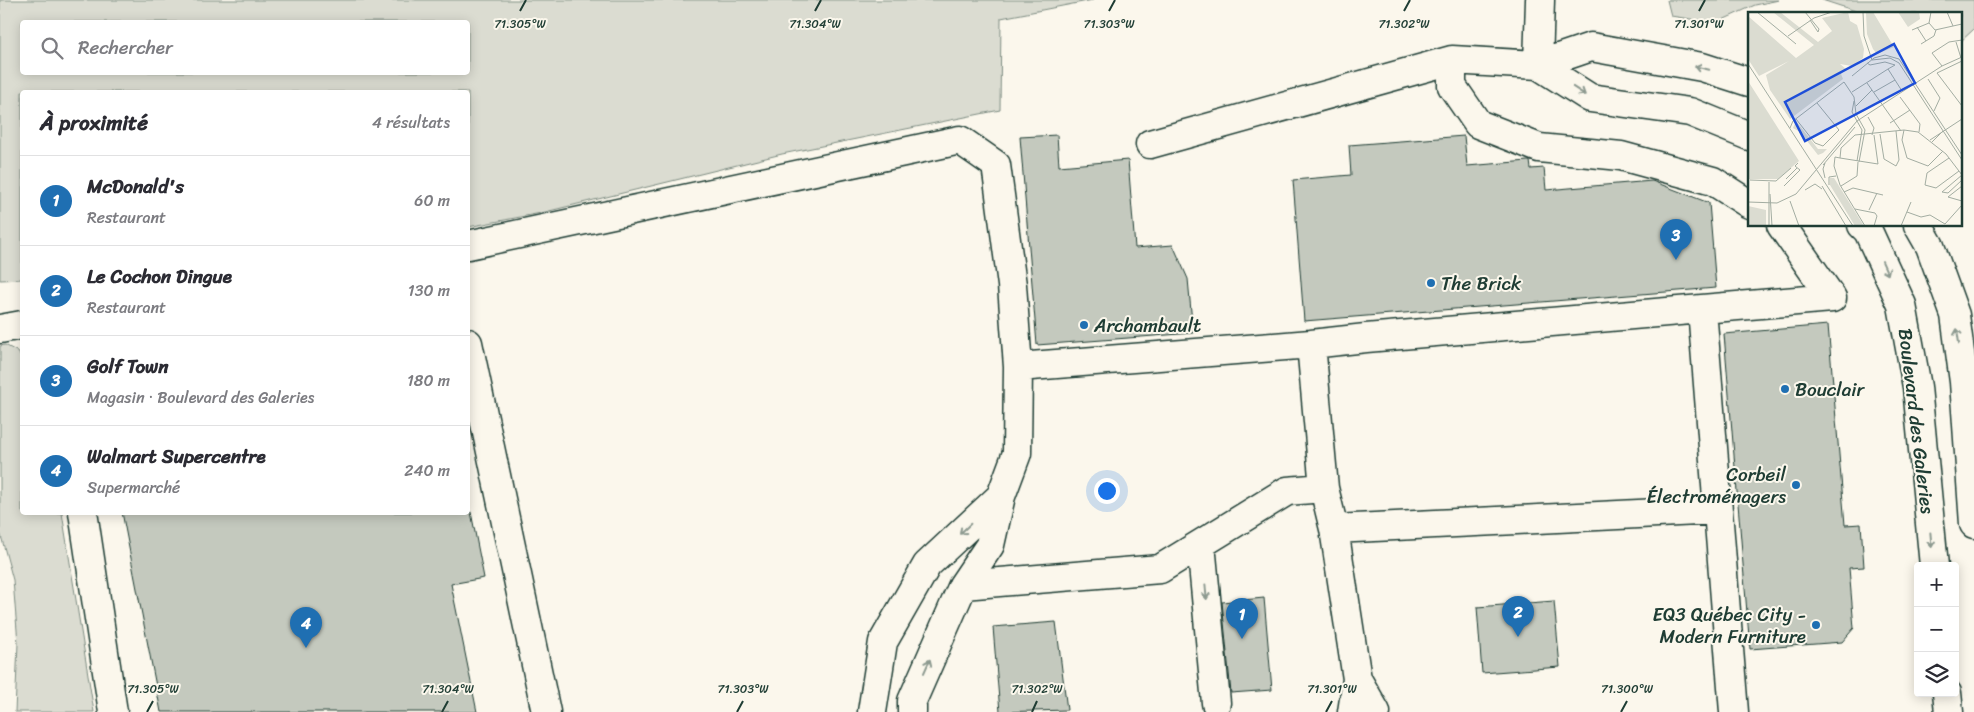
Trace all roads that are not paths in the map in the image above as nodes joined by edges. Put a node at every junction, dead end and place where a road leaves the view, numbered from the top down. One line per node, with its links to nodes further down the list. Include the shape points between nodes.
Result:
1 (1540, 0): 3 (street)
2 (1452, 60): 3 (street); 6 (street); 7 (street, via 1452,86 1478,124 1539,148 1621,156 1713,181)
3 (1538, 65): 4 (street, one-way to 3, via 1702,68 1591,47); 5 (street, one-way to 5, via 1590,98 1690,112)
4 (1748, 82)
5 (1748, 136)
6 (1150, 144)
7 (1748, 203)
8 (1782, 226): 12 (street, via 1832,298)
9 (1863, 226): 25 (street, Boulevard des Galeries, one-way to 25, via 1902,305 1917,387)
10 (1919, 226): 22 (street, one-way to 10, via 1964,382 1955,315 1930,246)
11 (470, 245): 17 (street, via 960,140 996,165 1012,285)
12 (1702, 309): 15 (street); 20 (street)
13 (20, 325): 14 (street)
14 (0, 329)
15 (1311, 344): 17 (street); 18 (street)
16 (470, 352): 31 (street)
17 (1018, 367): 19 (street, via 1017,453)
18 (1324, 488): 23 (street); 24 (street, via 1287,491)
19 (1001, 496): 26 (street, via 990,545); 32 (street, one-way to 32, via 927,566 884,642)
20 (1718, 510): 23 (street); 36 (street)
21 (83, 515): 30 (street)
22 (1974, 524)
23 (1334, 529): 27 (street)
24 (1201, 544): 26 (street, via 1160,569); 29 (street, one-way to 29)
25 (1934, 562)
26 (963, 585): 33 (street, one-way to 26, via 912,701)
27 (1358, 679): 34 (street); 35 (street)
28 (1947, 697): 37 (street)
29 (1216, 703)
30 (113, 712)
31 (546, 712)
32 (872, 712)
33 (912, 712)
34 (1352, 712)
35 (1376, 712)
36 (1734, 712)
37 (1949, 712)

